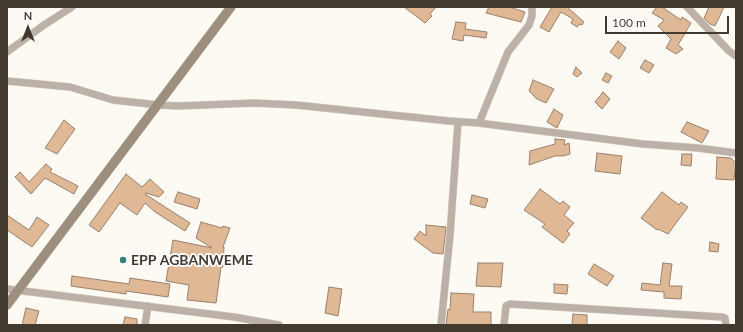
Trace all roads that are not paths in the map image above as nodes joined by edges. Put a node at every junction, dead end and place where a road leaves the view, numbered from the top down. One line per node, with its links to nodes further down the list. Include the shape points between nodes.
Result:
1 (72, 7): 5 (street)
2 (232, 7): 8 (main road)
3 (532, 7): 10 (street, via 529,25 508,52)
4 (687, 7): 6 (street)
5 (7, 52)
6 (736, 56)
7 (7, 81): 8 (street, via 70,87 114,100)
8 (159, 105): 9 (street, via 296,105); 13 (main road)
9 (458, 122): 10 (street); 18 (street)
10 (479, 123): 11 (street)
11 (736, 153)
12 (7, 289): 13 (street)
13 (18, 291): 14 (main road); 15 (street)
14 (7, 305)
15 (148, 306): 16 (street); 17 (street)
16 (145, 325)
17 (279, 325)
18 (441, 325)
19 (504, 325): 20 (street, via 506,306 510,304 722,317 725,318)
20 (726, 325)

